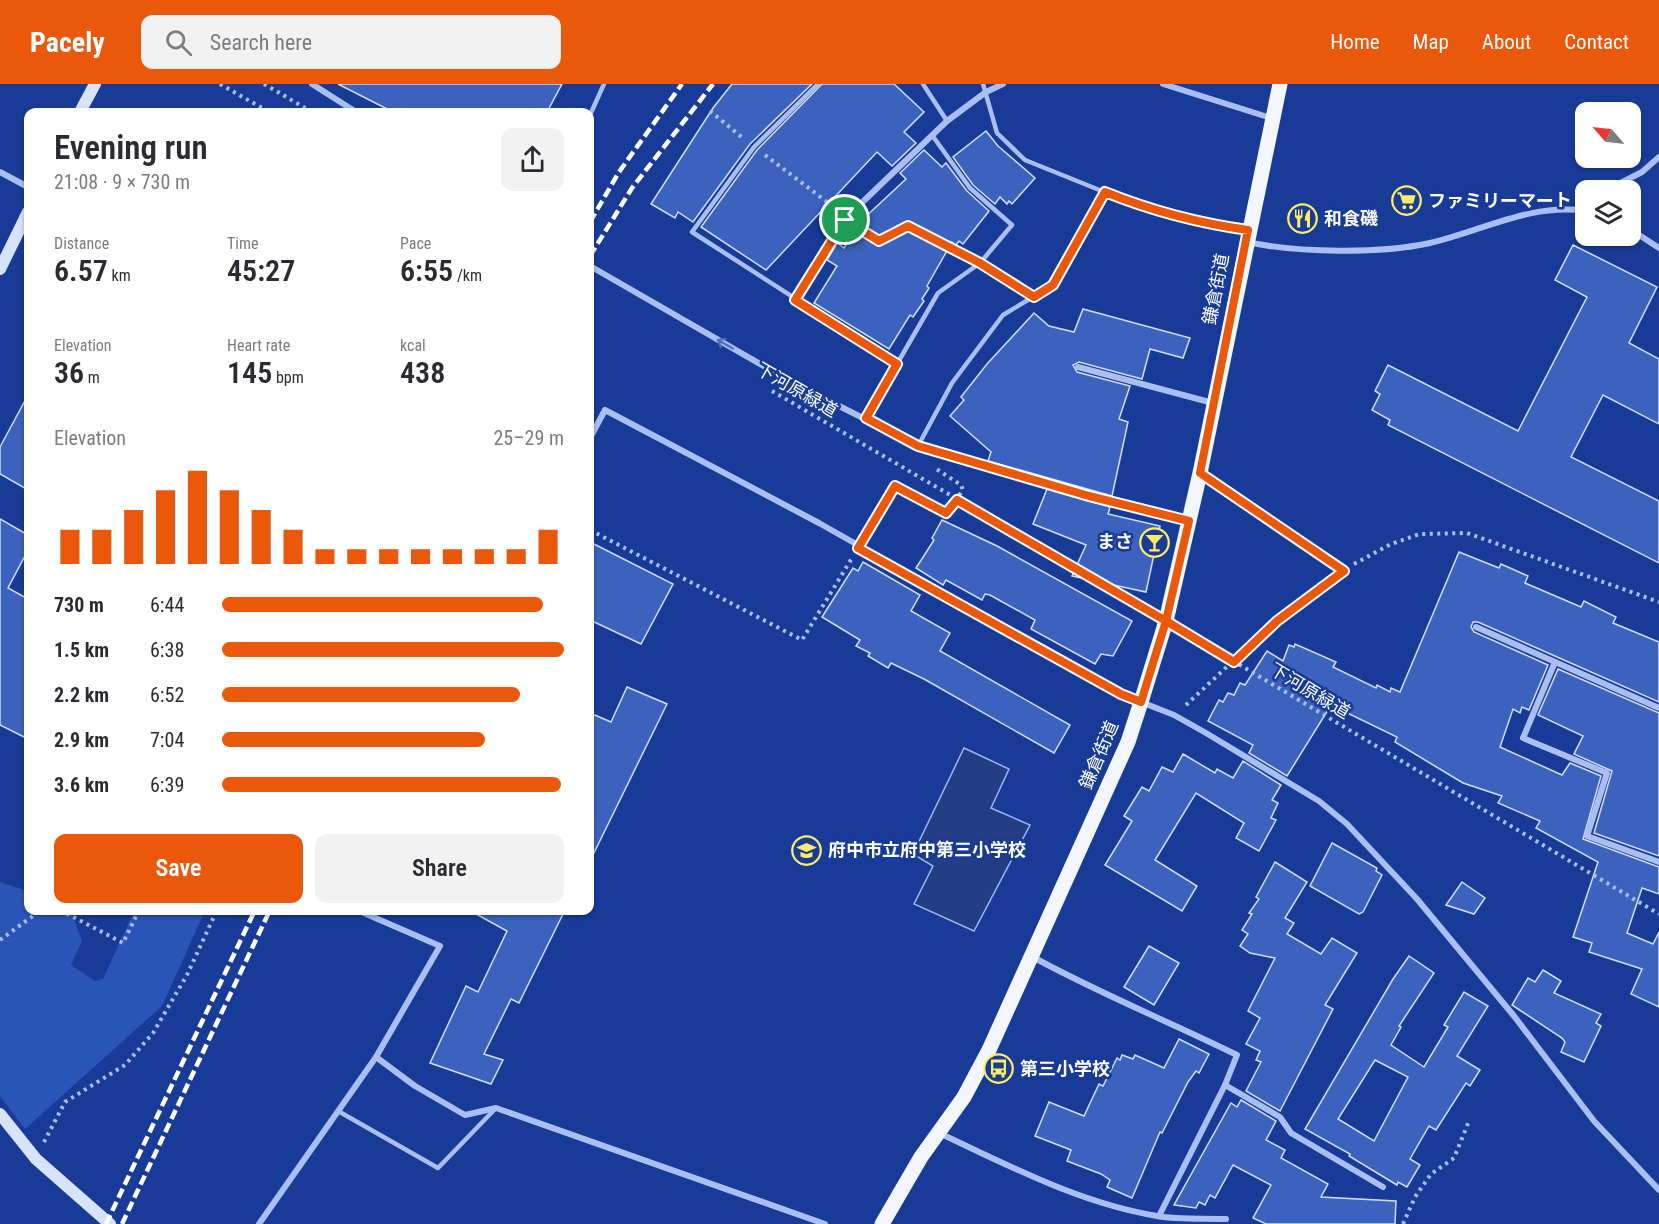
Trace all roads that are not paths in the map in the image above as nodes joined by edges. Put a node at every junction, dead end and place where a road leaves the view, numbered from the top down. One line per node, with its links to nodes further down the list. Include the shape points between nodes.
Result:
1 (95, 84): 12 (street)
2 (312, 84): 10 (street)
3 (604, 84): 14 (lane)
4 (818, 84): 30 (lane, via 754,147 692,232)
5 (922, 84): 16 (lane)
6 (983, 84): 11 (lane)
7 (1003, 84): 11 (street)
8 (1163, 84): 15 (street)
9 (1280, 84): 15 (main road, 鎌倉街道)
10 (323, 87): 13 (street)
11 (986, 92): 16 (street); 22 (lane, via 997,133 1025,160)
12 (82, 108)
13 (351, 108)
14 (593, 108)
15 (1272, 118): 25 (main road, 鎌倉街道)
16 (947, 121): 17 (street)
17 (932, 135): 30 (street, via 846,219); 31 (lane, via 970,188 1012,225 980,263 938,293)
18 (1659, 157): 20 (street)
19 (0, 172): 21 (street)
20 (1626, 180)
21 (24, 185)
22 (1105, 192): 25 (lane, via 1149,210); 36 (lane, via 1053,285 1003,315 952,383)
23 (1575, 211): 25 (street, via 1539,210 1429,243 1384,249 1275,248)
24 (24, 220): 29 (street)
25 (1247, 236): 33 (main road, 鎌倉街道)
26 (1641, 236): 27 (street)
27 (1659, 248)
28 (594, 268): 34 (street, one-way to 28, via 788,380)
29 (0, 269)
30 (795, 300): 31 (lane)
31 (897, 364): 34 (lane)
32 (1078, 367): 33 (street)
33 (1213, 403): 37 (main road, 鎌倉街道)
34 (866, 418): 36 (street)
35 (594, 431): 42 (street, via 605,410)
36 (918, 446): 38 (street)
37 (1200, 473): 38 (main road, 鎌倉街道); 39 (lane)
38 (1189, 521): 42 (main road, 鎌倉街道, via 1166,621)
39 (1344, 571)
40 (1476, 627): 41 (street)
41 (1555, 662): 43 (street); 44 (street, via 1523,738 1607,773 1587,836)
42 (1141, 702): 46 (main road, 鎌倉街道, via 1128,742); 54 (street, via 1206,733 1319,801 1347,824 1417,899 1594,1121)
43 (1659, 708)
44 (1659, 862)
45 (369, 915): 47 (street, via 441,946)
46 (1030, 955): 48 (street, via 1085,986 1237,1055); 52 (main road, 鎌倉街道, via 984,1059 964,1097)
47 (376, 1057): 49 (street, via 415,1086 465,1115); 50 (street)
48 (1225, 1085): 53 (street, via 1280,1117 1291,1133); 55 (street)
49 (496, 1108): 50 (lane, via 438,1168); 59 (street)
50 (338, 1111): 58 (street)
51 (0, 1114): 57 (street, via 36,1159)
52 (938, 1133): 55 (street, via 1046,1183 1097,1202); 60 (main road, 鎌倉街道)
53 (1383, 1187)
54 (1659, 1190)
55 (1159, 1216): 56 (street)
56 (1226, 1219)
57 (110, 1224)
58 (259, 1224)
59 (825, 1224)
60 (882, 1224)

